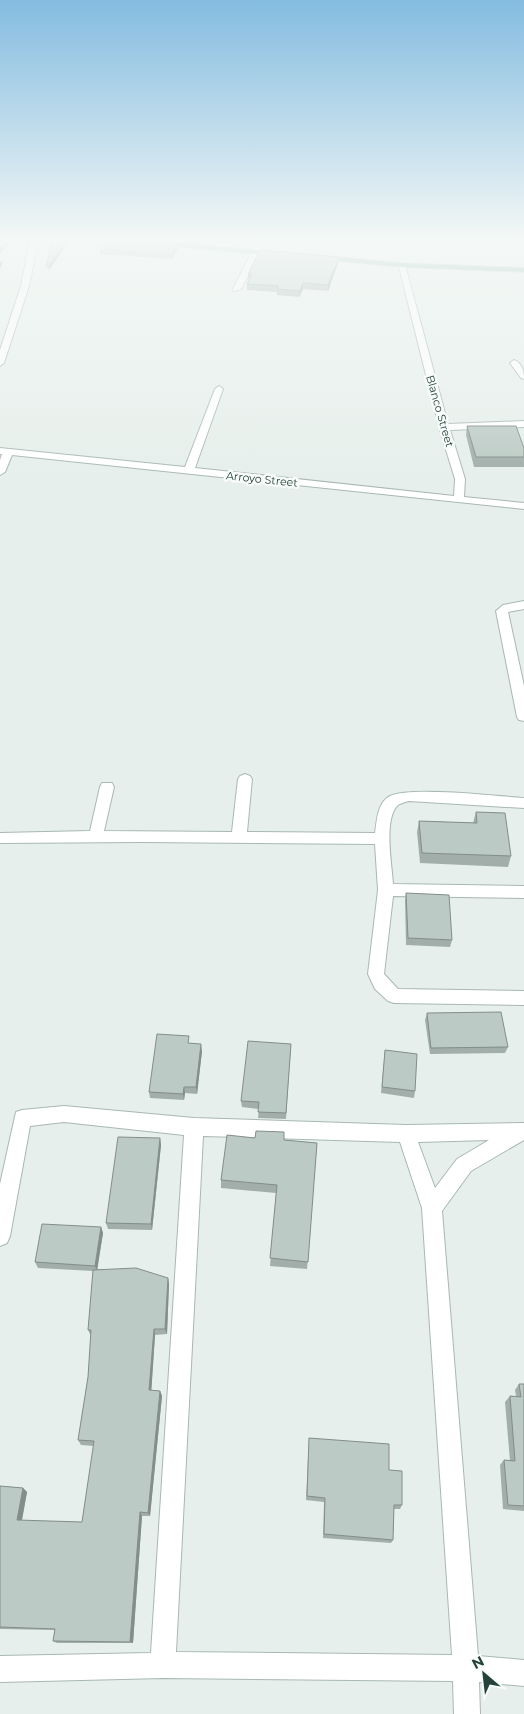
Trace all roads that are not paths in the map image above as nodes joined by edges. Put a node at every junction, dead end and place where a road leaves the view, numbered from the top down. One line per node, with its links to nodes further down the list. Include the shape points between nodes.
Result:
1 (14, 320): 3 (street)
2 (416, 320): 8 (street, Blanco Street)
3 (0, 363)
4 (514, 363): 5 (street)
5 (524, 376)
6 (219, 389): 10 (street)
7 (524, 424): 8 (street)
8 (444, 427): 12 (street, Blanco Street, via 460,478)
9 (4, 452): 10 (street, Arroyo Street); 11 (street)
10 (189, 471): 12 (street, Arroyo Street)
11 (0, 472)
12 (460, 499): 13 (street, Arroyo Street)
13 (524, 506)
14 (524, 605): 15 (street, via 507,607 502,611)
15 (524, 717)
16 (245, 779): 21 (street)
17 (107, 787): 19 (street)
18 (524, 803): 22 (street, via 409,796 394,800 385,812)
19 (96, 835): 20 (street); 21 (street)
20 (0, 838)
21 (239, 839): 22 (street)
22 (382, 839): 23 (street)
23 (386, 890): 24 (street); 25 (street, via 376,974 394,996)
24 (524, 892)
25 (524, 998)
26 (194, 1127): 28 (street); 30 (street, via 64,1114 22,1118); 31 (street)
27 (524, 1131): 28 (street); 29 (street, via 464,1165)
28 (406, 1134): 29 (street)
29 (432, 1208): 33 (street)
30 (0, 1236)
31 (164, 1665): 32 (street); 33 (street)
32 (0, 1668)
33 (466, 1668): 34 (street); 35 (street)
34 (524, 1673)
35 (467, 1714)

